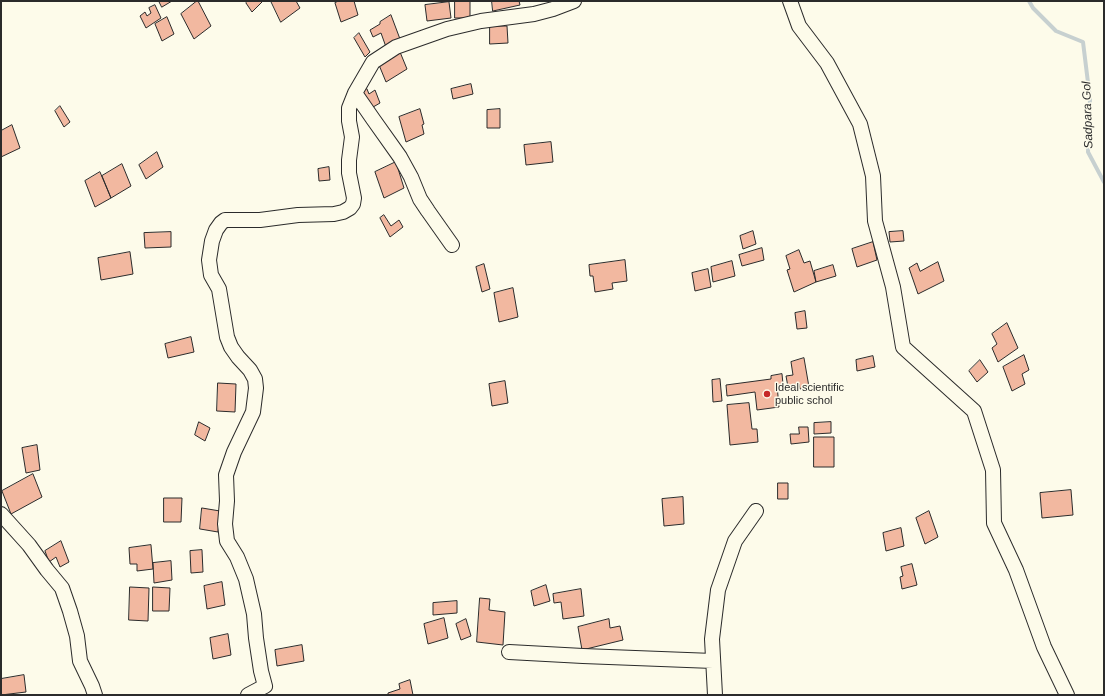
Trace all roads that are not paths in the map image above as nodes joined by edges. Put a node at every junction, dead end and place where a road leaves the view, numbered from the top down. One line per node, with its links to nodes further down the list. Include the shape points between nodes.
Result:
1 (574, 1): 3 (street, via 534,14 481,21 446,29 396,47 373,62)
2 (790, 1): 12 (street, via 799,26 827,63 860,124 873,176 875,221 894,287 903,347 974,411 993,470 994,523 1016,570 1044,647)
3 (355, 93): 4 (street, via 400,157 420,199); 10 (street, via 349,108 352,137 349,173 354,198 350,208 327,215 225,220 216,230 211,247 211,275 219,289 231,347 250,370 256,388 253,412 226,475 227,541 246,579 265,686)
4 (452, 244)
5 (756, 511): 8 (street, via 735,541 718,590 712,639)
6 (1, 514): 9 (street, via 62,588 70,611 80,661)
7 (509, 652): 8 (street)
8 (713, 660): 11 (street)
9 (95, 695)
10 (248, 695)
11 (715, 695)
12 (1067, 695)

